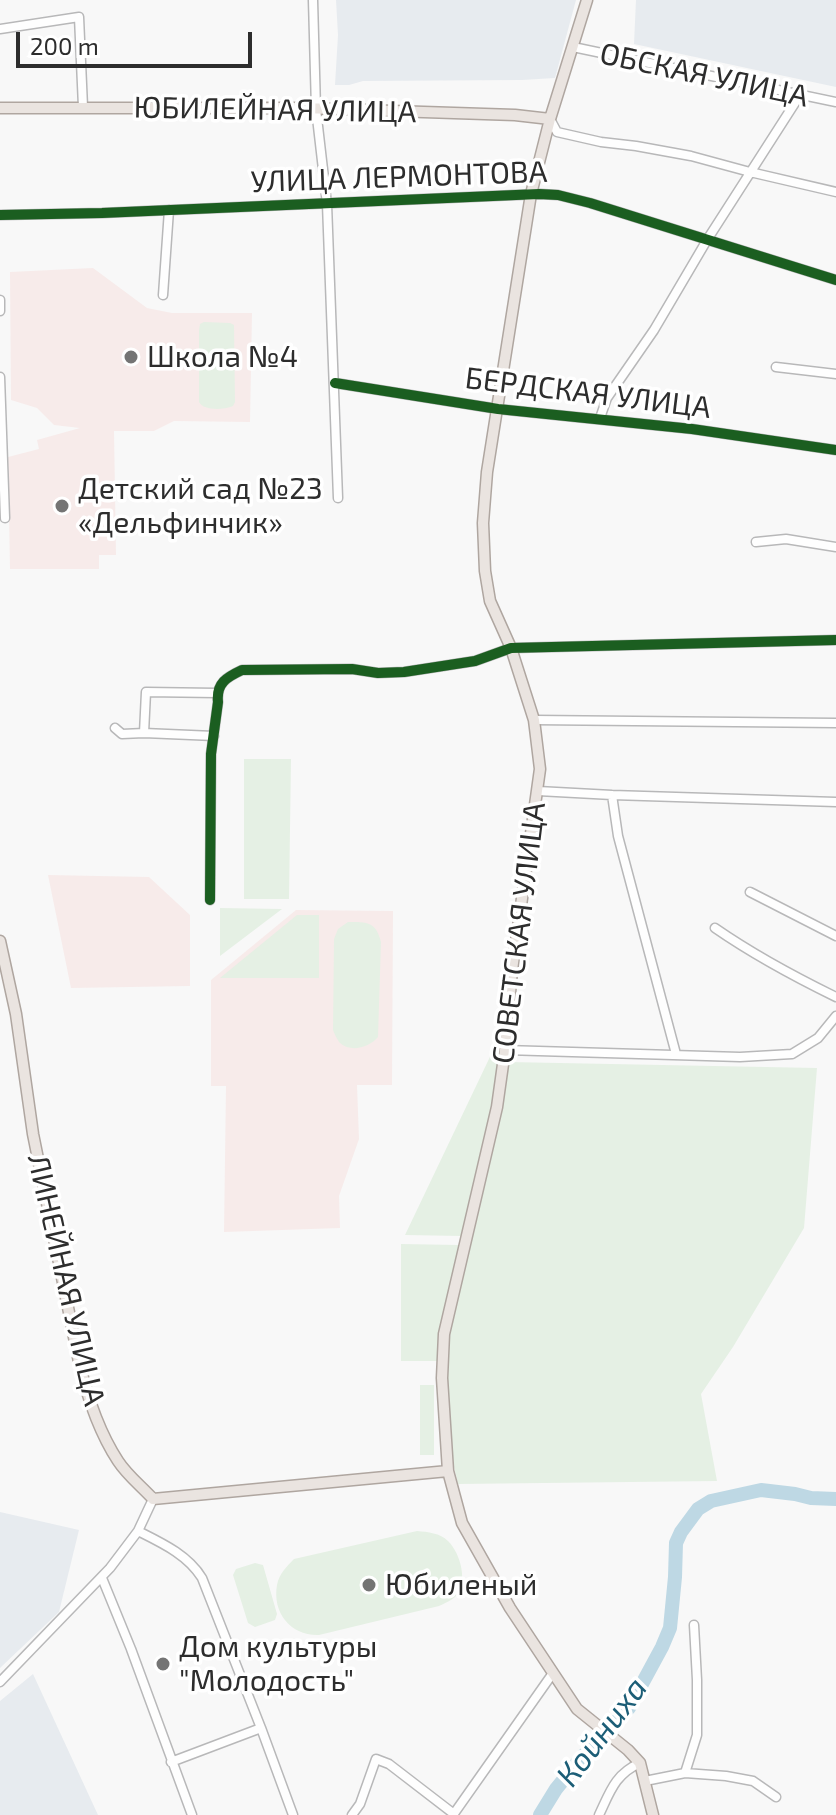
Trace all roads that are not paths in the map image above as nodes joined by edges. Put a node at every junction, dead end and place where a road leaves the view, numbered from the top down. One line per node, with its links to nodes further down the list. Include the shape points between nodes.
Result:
1 (313, 0): 9 (street)
2 (587, 0): 4 (main road, СОВЕТСКАЯ УЛИЦА)
3 (0, 29): 8 (street, via 79,17)
4 (573, 47): 5 (street, ОБСКАЯ УЛИЦА); 10 (main road, СОВЕТСКАЯ УЛИЦА)
5 (800, 95): 6 (street, ОБСКАЯ УЛИЦА); 11 (street)
6 (836, 102)
7 (2, 107): 8 (main road, ЮБИЛЕЙНАЯ УЛИЦА)
8 (83, 107): 9 (main road, ЮБИЛЕЙНАЯ УЛИЦА)
9 (316, 109): 10 (main road, ЮБИЛЕЙНАЯ УЛИЦА); 14 (street)
10 (550, 119): 11 (street, via 557,132 573,137 691,156); 13 (main road, СОВЕТСКАЯ УЛИЦА)
11 (750, 172): 12 (street); 17 (street)
12 (836, 192)
13 (531, 194): 14 (street, УЛИЦА ЛЕРМОНТОВА); 17 (street, УЛИЦА ЛЕРМОНТОВА, via 590,203); 26 (main road, СОВЕТСКАЯ УЛИЦА)
14 (327, 204): 15 (street, УЛИЦА ЛЕРМОНТОВА); 25 (street)
15 (169, 210): 16 (street, УЛИЦА ЛЕРМОНТОВА); 19 (street)
16 (0, 215)
17 (707, 240): 18 (street, УЛИЦА ЛЕРМОНТОВА); 27 (street, via 607,398)
18 (836, 280)
19 (163, 295)
20 (0, 300): 21 (street)
21 (0, 311)
22 (776, 367): 23 (street)
23 (836, 374)
24 (0, 377): 30 (street)
25 (335, 383): 26 (street, БЕРДСКАЯ УЛИЦА); 29 (street)
26 (498, 409): 27 (street, БЕРДСКАЯ УЛИЦА); 34 (main road, СОВЕТСКАЯ УЛИЦА, via 487,472 485,571 490,601)
27 (600, 418): 28 (street, БЕРДСКАЯ УЛИЦА)
28 (836, 450)
29 (338, 498)
30 (5, 518)
31 (756, 542): 32 (street, via 786,539)
32 (836, 547)
33 (836, 640): 34 (street)
34 (511, 648): 35 (street, via 475,661 404,672 242,670 227,677); 36 (main road, СОВЕТСКАЯ УЛИЦА)
35 (217, 693): 39 (street, via 146,692); 40 (street)
36 (534, 720): 37 (street); 41 (main road, СОВЕТСКАЯ УЛИЦА)
37 (836, 723)
38 (115, 728): 39 (street, via 122,734)
39 (144, 733): 40 (street)
40 (214, 736): 45 (street)
41 (538, 791): 42 (street); 51 (main road, СОВЕТСКАЯ УЛИЦА)
42 (612, 795): 43 (street); 52 (street, via 618,836)
43 (836, 802)
44 (750, 892): 47 (street)
45 (210, 900)
46 (715, 928): 49 (street, via 784,972)
47 (836, 936)
48 (0, 941): 54 (main road, ЛИНЕЙНАЯ УЛИЦА, via 84,1385 120,1465)
49 (836, 997)
50 (836, 1016): 52 (street, via 818,1038 792,1054)
51 (505, 1050): 52 (street); 53 (main road, СОВЕТСКАЯ УЛИЦА, via 497,1107 444,1334)
52 (676, 1054)
53 (448, 1471): 54 (main road); 60 (main road, СОВЕТСКАЯ УЛИЦА, via 466,1532)
54 (153, 1499): 55 (street)
55 (138, 1531): 56 (street); 62 (street, via 195,1566)
56 (102, 1578): 57 (street); 63 (street)
57 (62, 1619): 59 (street); 61 (street)
58 (694, 1625): 65 (street, via 697,1735)
59 (72, 1628)
60 (553, 1673): 64 (main road, СОВЕТСКАЯ УЛИЦА, via 577,1709); 68 (street)
61 (0, 1682)
62 (261, 1728): 63 (street); 70 (street)
63 (171, 1762): 69 (street)
64 (640, 1763): 66 (main road, СОВЕТСКАЯ УЛИЦА); 72 (street, via 618,1777)
65 (685, 1773): 66 (street); 67 (street, via 753,1781)
66 (645, 1781): 73 (main road, СОВЕТСКАЯ УЛИЦА)
67 (776, 1797)
68 (453, 1814): 71 (street, via 376,1759)
69 (192, 1815)
70 (293, 1815)
71 (352, 1815)
72 (599, 1815)
73 (653, 1815)

